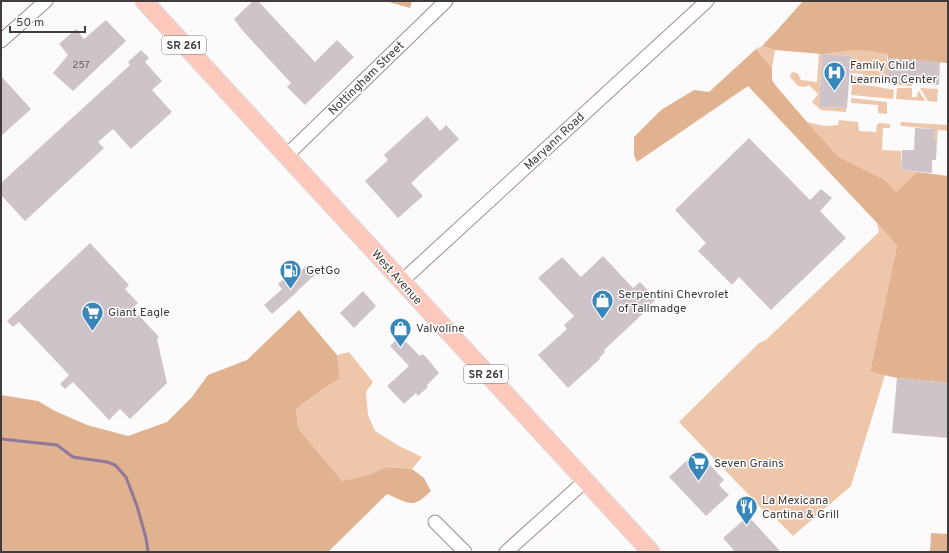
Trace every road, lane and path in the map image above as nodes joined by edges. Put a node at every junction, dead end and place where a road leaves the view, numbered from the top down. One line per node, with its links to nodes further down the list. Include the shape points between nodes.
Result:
1 (46, 1): 5 (street)
2 (144, 1): 6 (main road, West Avenue / SR 261)
3 (446, 1): 6 (street, Nottingham Street)
4 (707, 1): 7 (street, Maryann Road)
5 (1, 41)
6 (286, 156): 7 (main road, West Avenue / SR 261)
7 (402, 281): 8 (main road, West Avenue / SR 261)
8 (585, 481): 11 (street); 12 (main road, West Avenue / SR 261)
9 (435, 522): 10 (street)
10 (465, 552)
11 (506, 552)
12 (651, 552)

